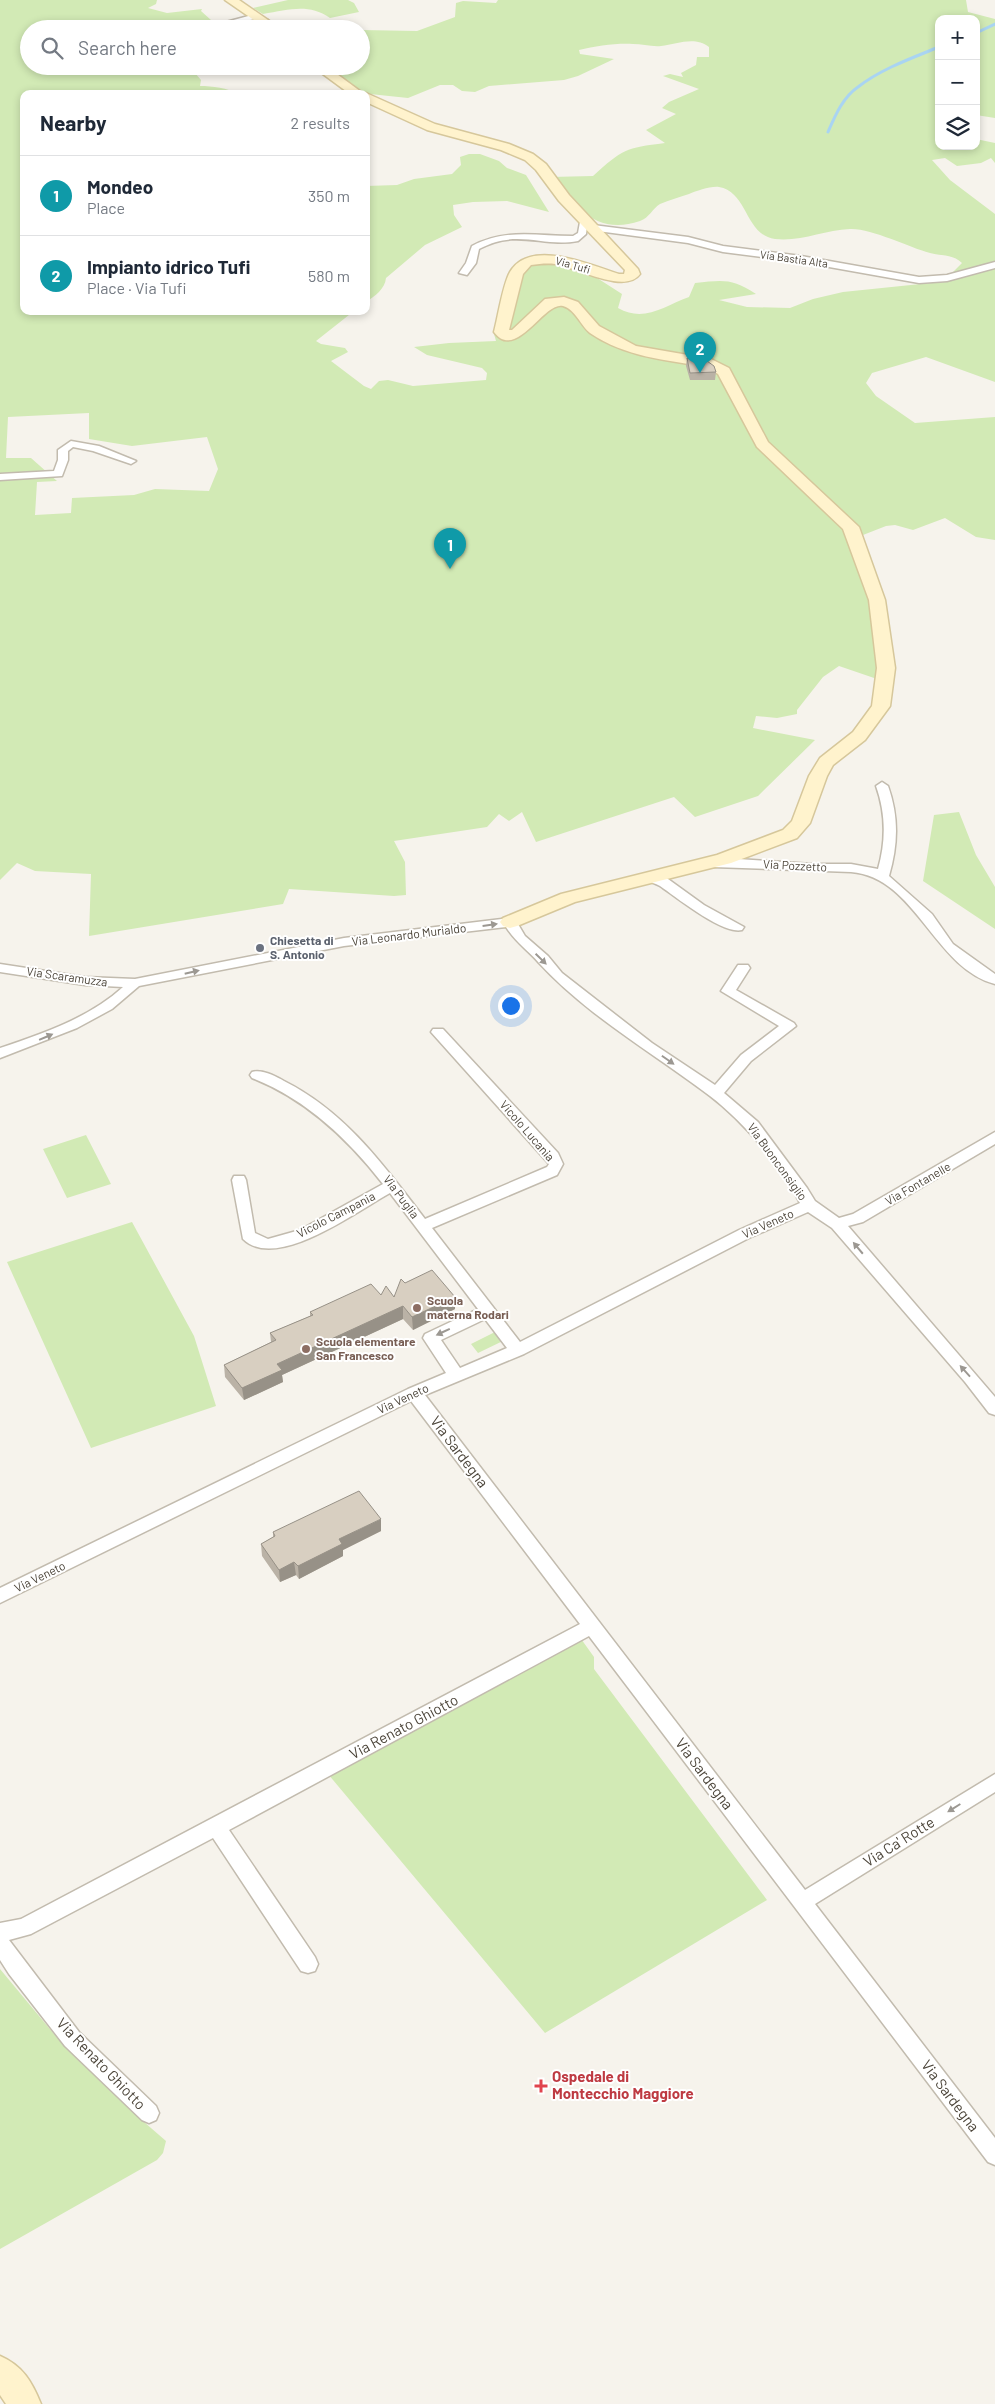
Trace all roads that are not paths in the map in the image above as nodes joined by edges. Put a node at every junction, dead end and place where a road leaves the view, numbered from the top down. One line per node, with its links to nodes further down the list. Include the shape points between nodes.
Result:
1 (231, 0): 2 (street)
2 (262, 20)
3 (331, 75): 4 (street)
4 (352, 90)
5 (370, 99): 6 (street, Via Tufi, via 430,128 525,154 541,167 564,198)
6 (590, 224): 7 (street, Via Bastia Alta, via 919,280 947,278); 8 (street, via 583,224 582,234 575,239 521,234 493,237 475,248); 12 (street, Via Tufi, via 631,269 632,276 618,278 550,259 527,262 516,273 501,332 516,333 547,304 564,301 573,305 594,329 606,337 646,353 711,363 724,371 762,444 851,527 877,600 886,676 881,706 859,736 822,767 802,823 790,834)
7 (995, 265)
8 (464, 273)
9 (131, 461): 10 (street, via 95,448 71,444 63,450 64,460 58,474)
10 (0, 477)
11 (882, 786): 14 (street, via 892,826 892,842)
12 (707, 864): 13 (street); 14 (street, Via Pozzetto, via 730,862 850,868)
13 (650, 877): 15 (street, via 568,898); 16 (street, via 663,882 699,908)
14 (882, 877): 19 (street, Via Pozzetto, via 923,911 942,940)
15 (510, 922): 20 (street, Via Leonardo Murialdo, one-way to 15, via 344,942); 24 (street, Via Buonconsiglio, one-way to 24, via 520,939 556,976 647,1046)
16 (737, 926)
17 (0, 968): 20 (street, Via Scaramuzza, via 93,982)
18 (743, 968): 24 (street, via 728,990 789,1026 746,1058)
19 (995, 980)
20 (135, 983): 22 (street, Via Leonardo Murialdo, one-way to 20, via 48,1036 107,1005)
21 (438, 1032): 30 (street, Vicolo Lucania, via 556,1164 552,1171)
22 (0, 1053)
23 (257, 1074): 27 (street, Via Puglia, via 293,1092 345,1131)
24 (716, 1093): 28 (street, Via Buonconsiglio, via 753,1126 802,1192)
25 (995, 1137): 29 (street, Via Fontanelle, via 858,1218)
26 (239, 1180): 27 (street, Vicolo Campania, via 248,1235 259,1243 275,1244 309,1231)
27 (393, 1185): 30 (street, Via Puglia)
28 (808, 1206): 29 (street, Via Buonconsiglio); 32 (street, Via Veneto, via 744,1234)
29 (837, 1224): 35 (street, Via Buonconsiglio, one-way to 29)
30 (422, 1226): 31 (street, Via Puglia)
31 (488, 1311): 32 (street, Via Puglia); 33 (street, one-way to 33, via 431,1338)
32 (518, 1350): 33 (street, Via Veneto)
33 (456, 1375): 34 (street, Via Veneto)
34 (414, 1393): 36 (street, Via Veneto); 37 (street, Via Sardegna)
35 (995, 1409)
36 (0, 1596)
37 (592, 1626): 39 (street, Via Renato Ghiotto); 40 (street, Via Sardegna)
38 (995, 1782): 40 (street, Via Ca' Rotte, one-way to 40)
39 (216, 1827): 41 (street, Via Renato Ghiotto, via 24,1928); 43 (street)
40 (802, 1902): 45 (street, Via Sardegna)
41 (0, 1932)
42 (0, 1943): 44 (street, Via Renato Ghiotto, via 72,2039)
43 (308, 1964)
44 (149, 2113)
45 (995, 2155)
46 (0, 2374): 47 (street, via 13,2384)
47 (24, 2404)

